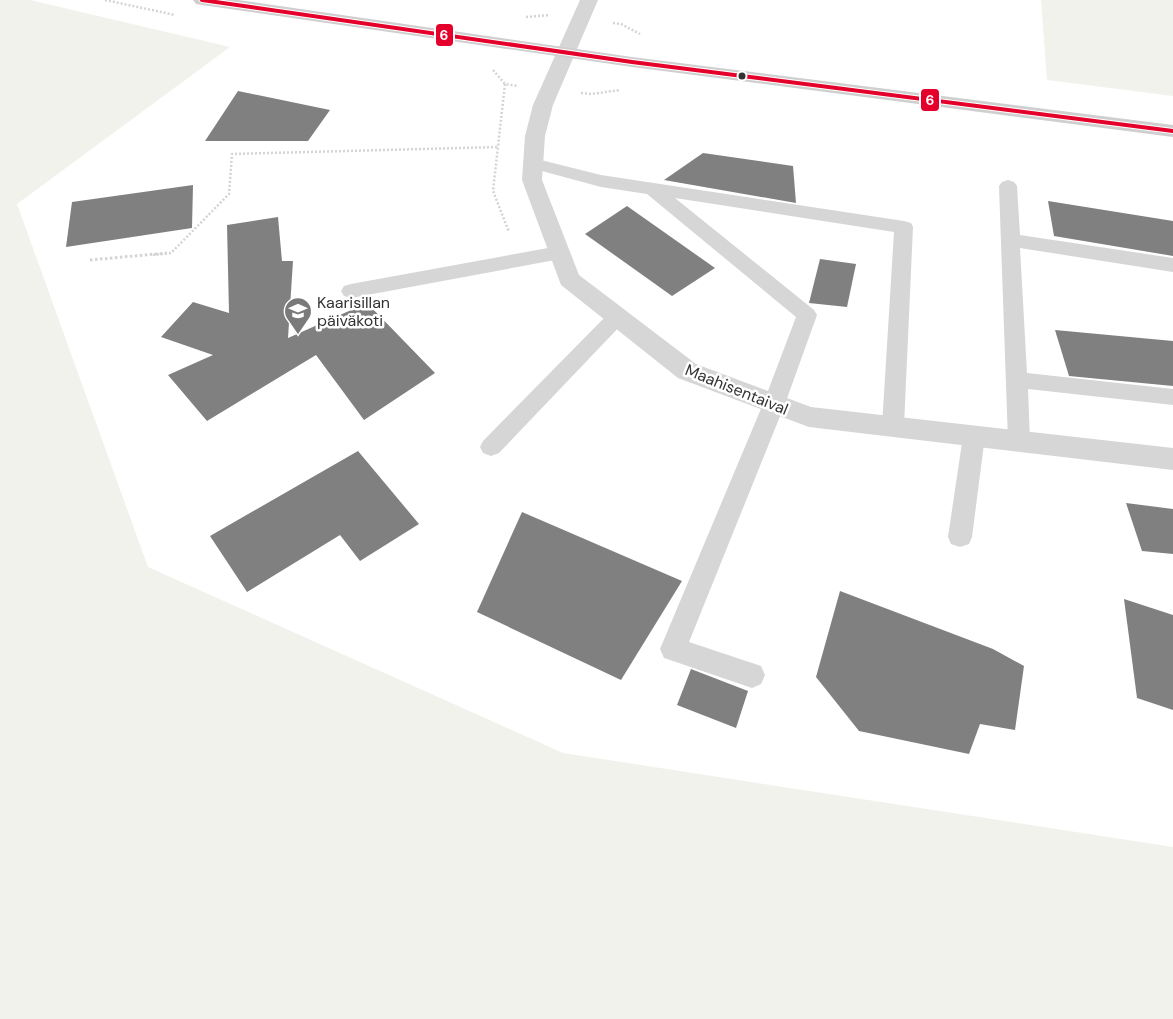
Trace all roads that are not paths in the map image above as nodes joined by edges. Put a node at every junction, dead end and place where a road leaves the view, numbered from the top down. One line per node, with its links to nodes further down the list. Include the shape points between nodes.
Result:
1 (202, 0): 3 (street)
2 (589, 0): 3 (street, Maahisentaival)
3 (568, 52): 4 (street); 5 (street, Maahisentaival, via 543,105)
4 (1173, 131)
5 (533, 163): 7 (lane, via 602,181); 9 (street, Maahisentaival, via 532,180)
6 (1008, 186): 8 (lane)
7 (651, 188): 15 (lane, via 807,314); 16 (lane, via 904,227)
8 (1010, 240): 10 (lane); 13 (lane)
9 (559, 253): 11 (lane); 12 (street, Maahisentaival, via 569,279)
10 (1173, 265)
11 (351, 291)
12 (617, 316): 15 (street, Maahisentaival, via 687,371); 19 (lane)
13 (1016, 380): 14 (lane); 18 (lane)
14 (1173, 397)
15 (774, 404): 16 (street, Maahisentaival, via 809,417); 22 (lane, via 673,649)
16 (893, 426): 17 (street, Maahisentaival)
17 (974, 436): 18 (street, Maahisentaival); 21 (lane)
18 (1019, 441): 20 (street, Maahisentaival)
19 (491, 446)
20 (1173, 459)
21 (960, 537)
22 (752, 676)

